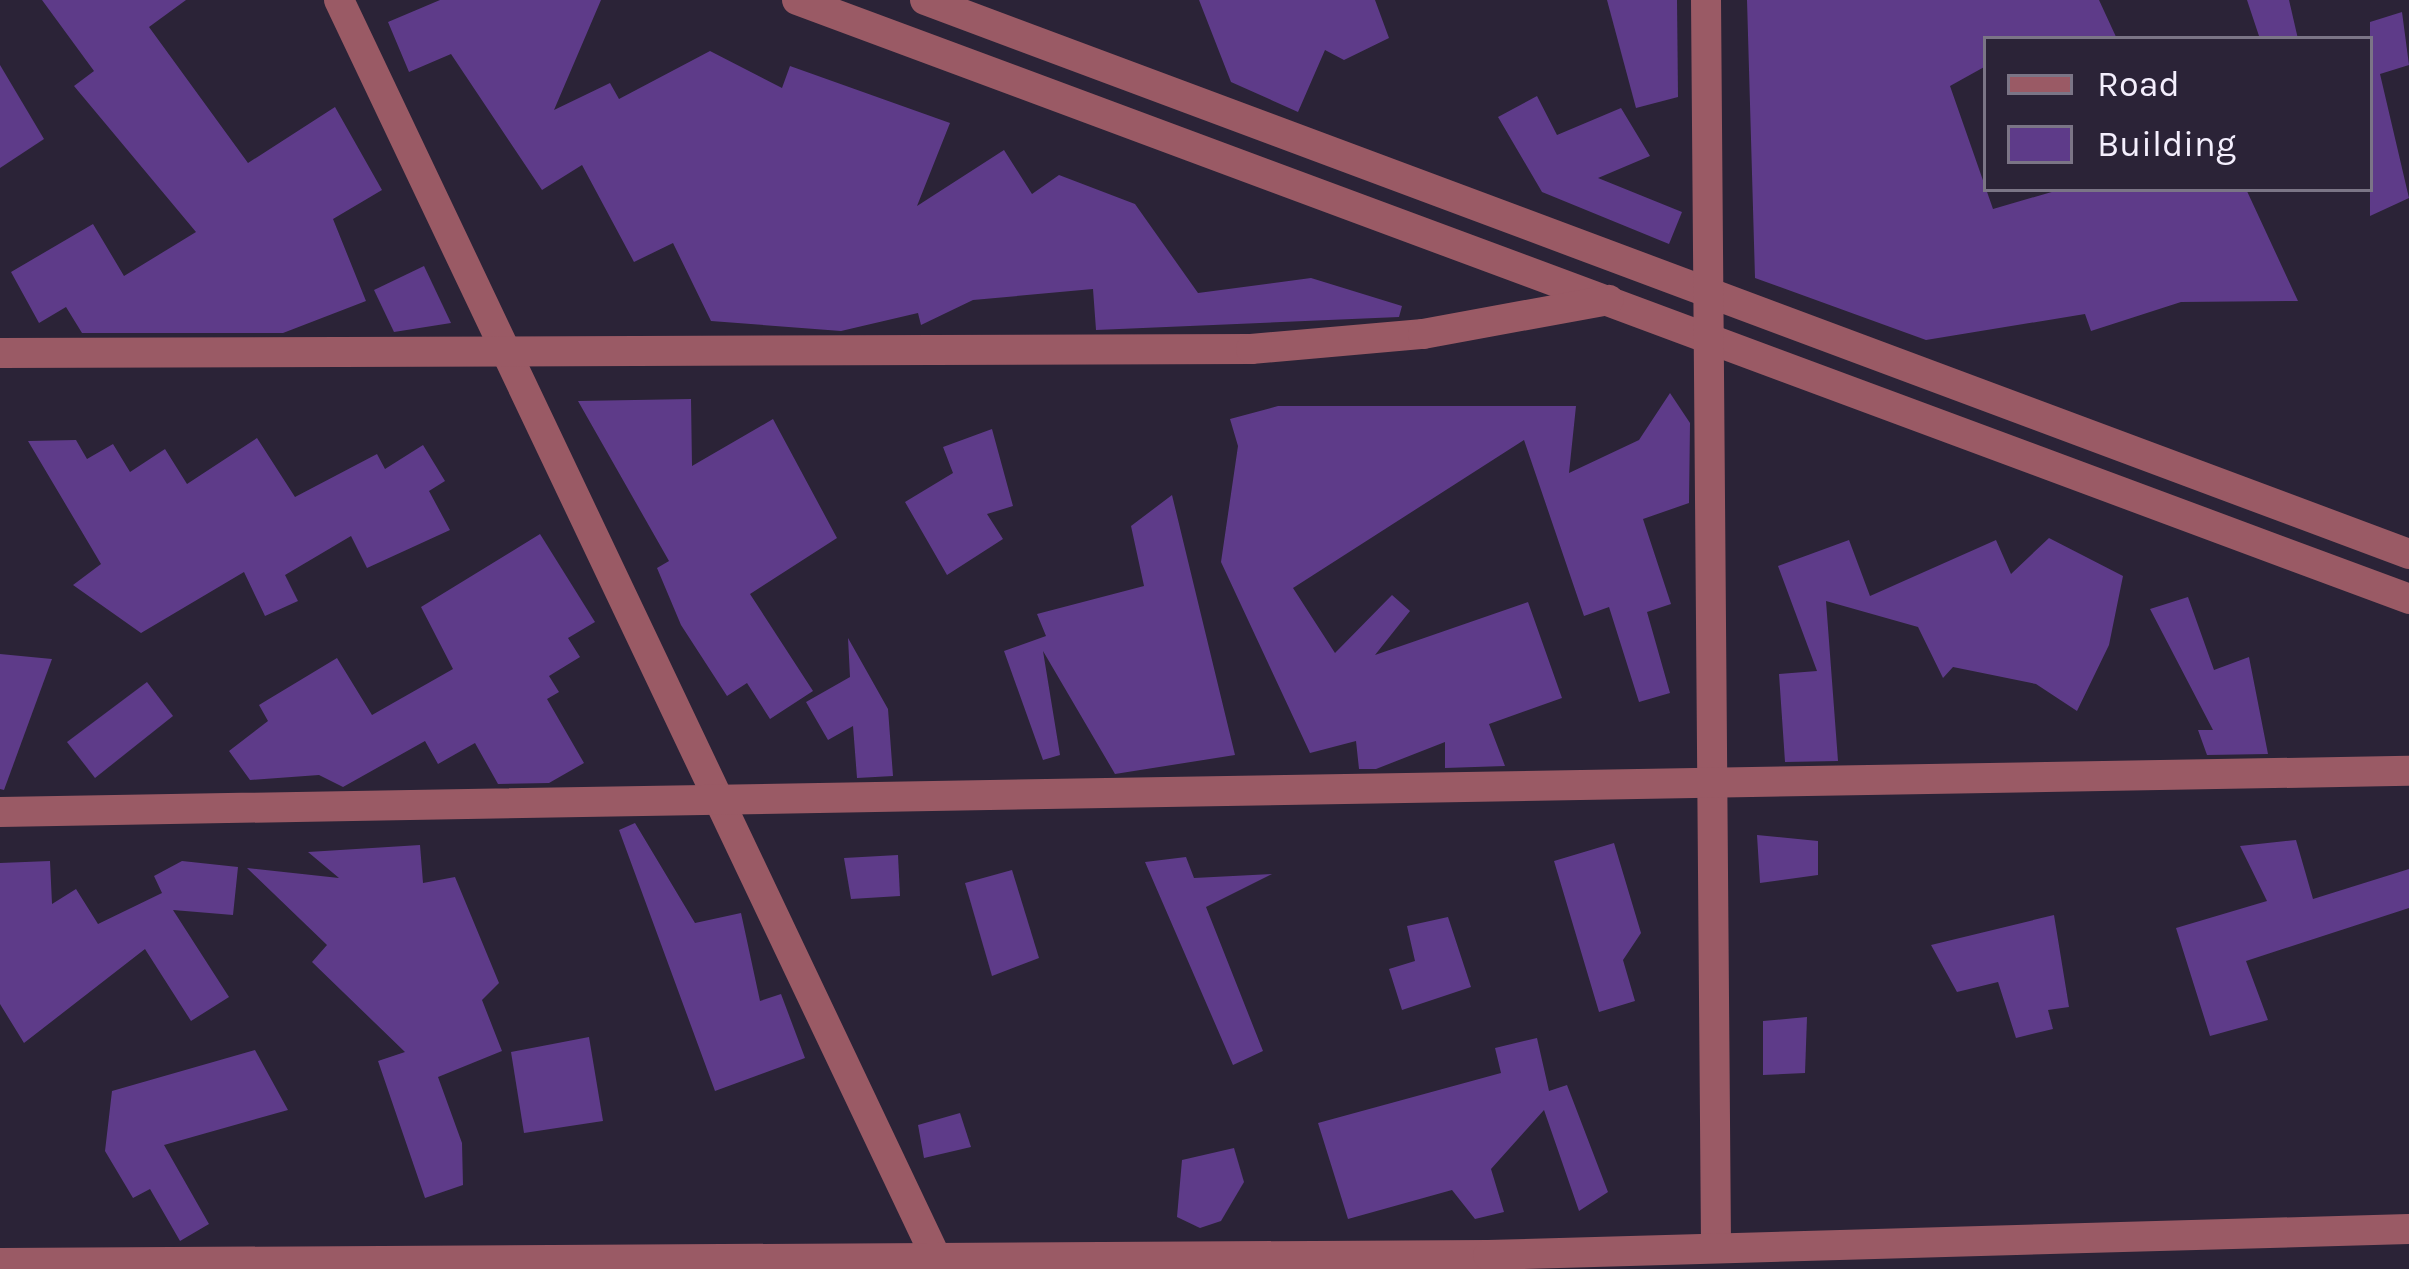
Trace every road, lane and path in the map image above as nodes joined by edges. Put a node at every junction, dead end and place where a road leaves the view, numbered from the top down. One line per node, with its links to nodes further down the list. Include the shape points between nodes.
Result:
1 (339, 0): 9 (street)
2 (797, 0): 6 (street)
3 (925, 0): 5 (street)
4 (1706, 0): 5 (street)
5 (1716, 296): 7 (street); 10 (street)
6 (1610, 300): 7 (street); 9 (street, via 1251,350)
7 (1712, 340): 11 (street); 13 (street)
8 (0, 353): 9 (street)
9 (501, 353): 14 (street)
10 (2409, 554)
11 (2409, 599)
12 (2409, 772): 13 (street)
13 (1705, 777): 14 (street); 17 (street)
14 (713, 800): 15 (street); 18 (street)
15 (0, 812)
16 (2409, 1228): 17 (street)
17 (1716, 1248): 18 (street)
18 (933, 1251): 19 (street)
19 (0, 1263)

